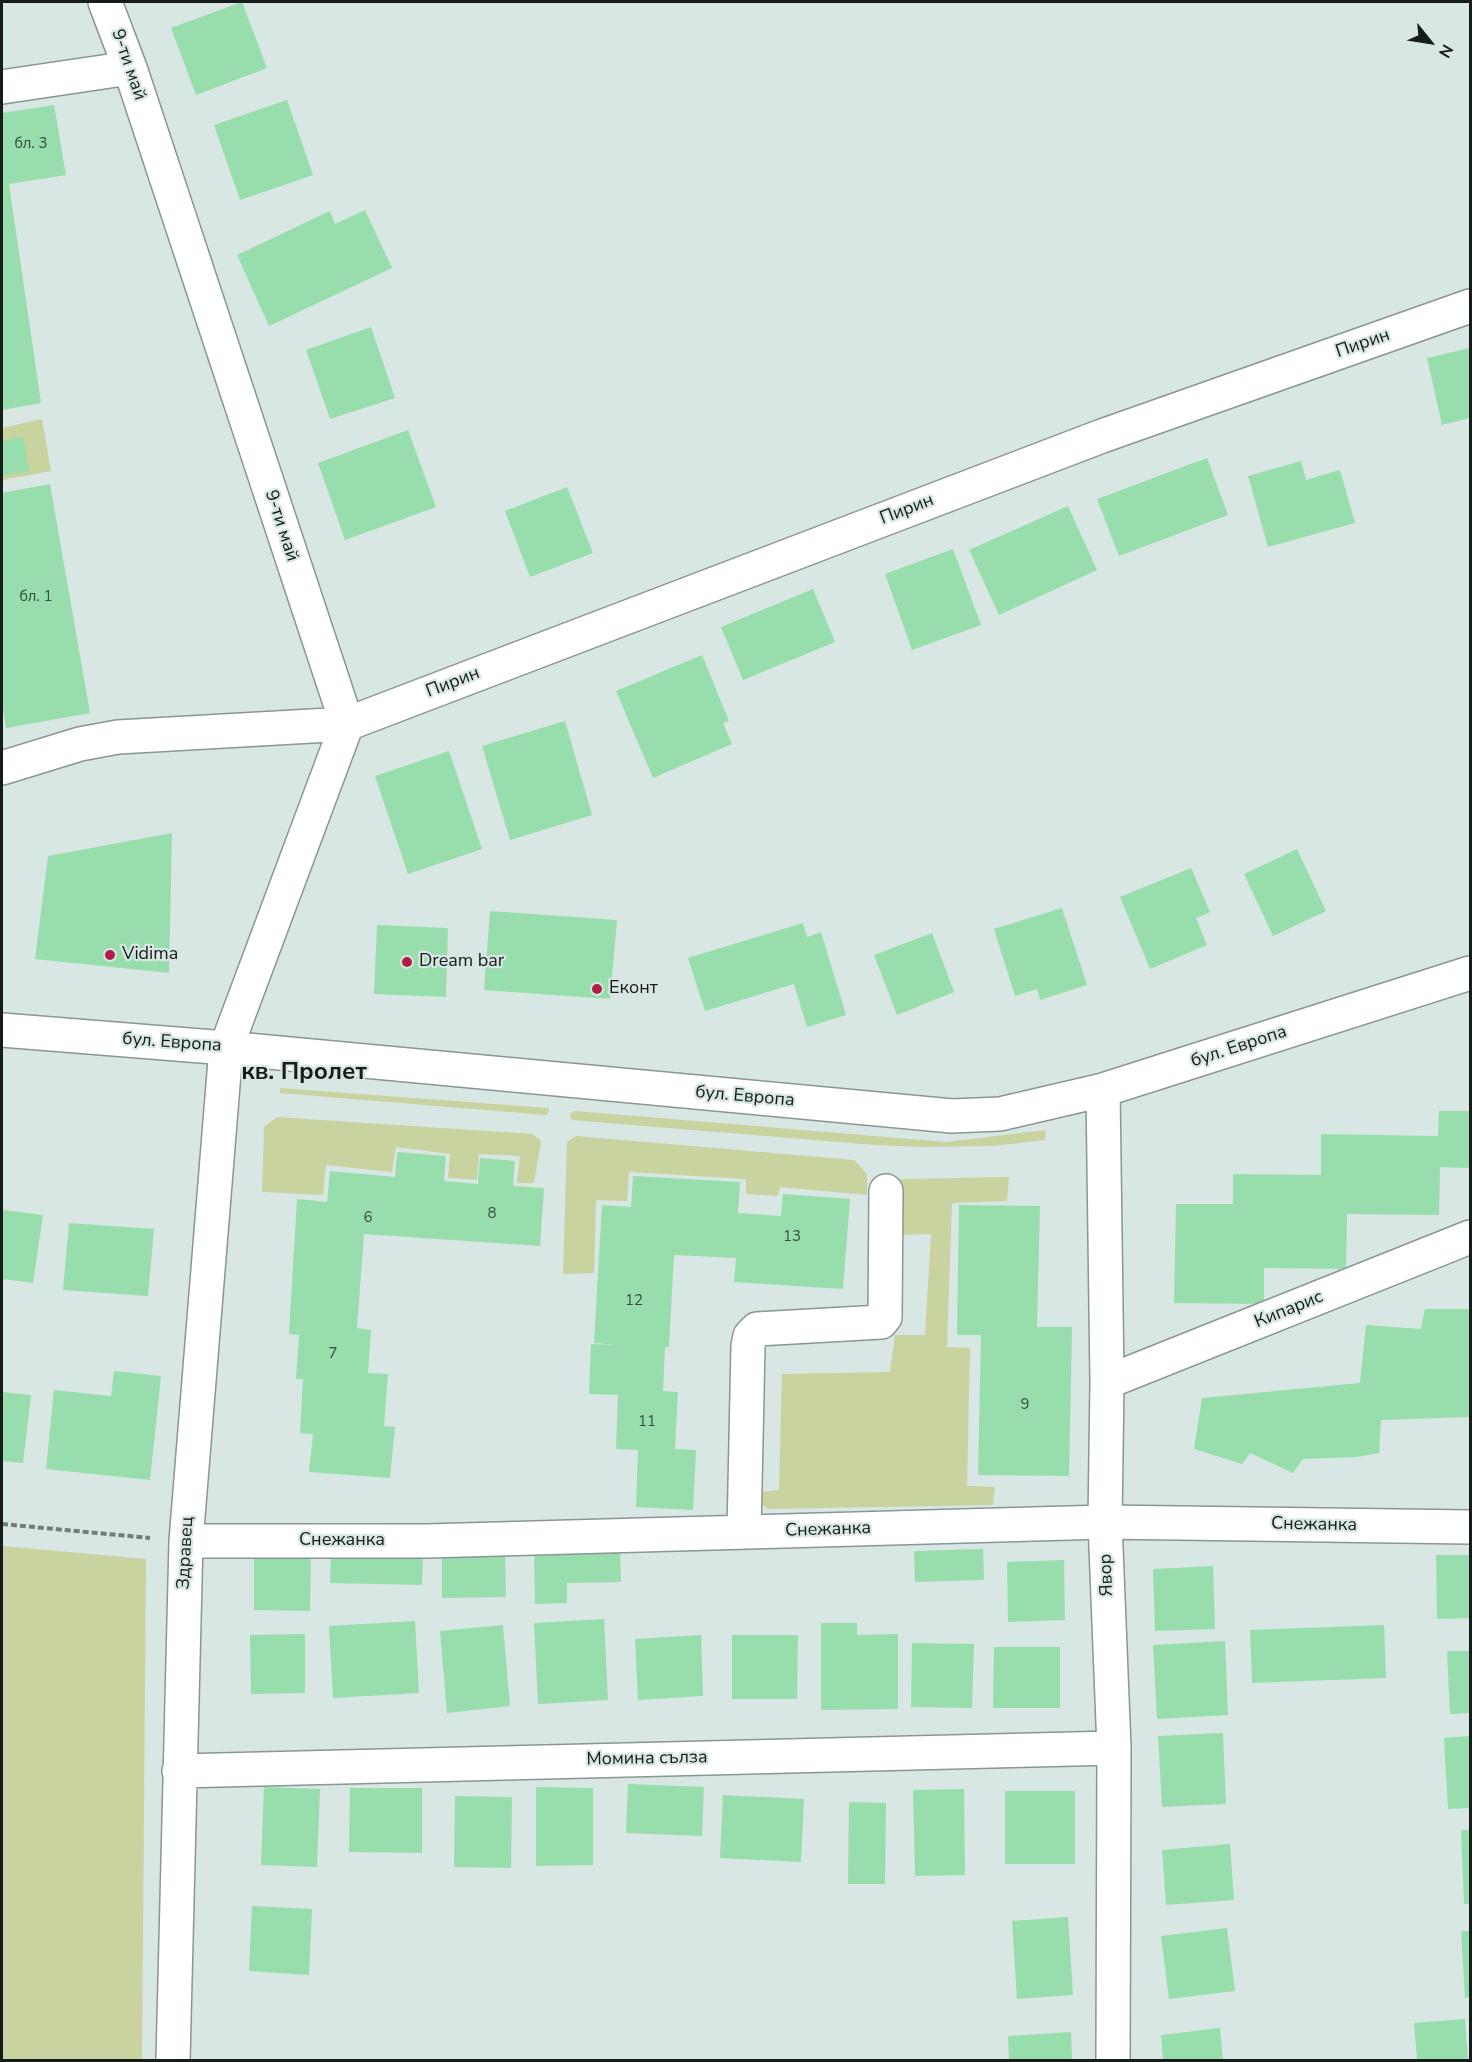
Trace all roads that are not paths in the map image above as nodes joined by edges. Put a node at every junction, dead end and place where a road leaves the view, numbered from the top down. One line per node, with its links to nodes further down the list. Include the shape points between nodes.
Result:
1 (105, 2): 2 (street, 9-ти май)
2 (130, 68): 3 (street); 5 (street, 9-ти май)
3 (2, 87)
4 (1470, 306): 5 (street, Пирин, via 1102,436)
5 (347, 724): 6 (street, Пирин, via 118,737 80,744); 9 (street)
6 (2, 768)
7 (1470, 973): 10 (street, бул. Европа)
8 (2, 1030): 9 (street, бул. Европа)
9 (226, 1048): 10 (street, бул. Европа, via 951,1116 1000,1114); 17 (street, Здравец)
10 (1103, 1090): 13 (street, Явор)
11 (886, 1191): 16 (street, via 885,1317 881,1322 757,1329 750,1336)
12 (1470, 1237): 13 (street, Кипарис)
13 (1107, 1382): 14 (street, Явор)
14 (1105, 1522): 15 (street, Снежанка); 16 (street, Снежанка); 18 (street, Явор)
15 (1470, 1527)
16 (744, 1532): 17 (street, Снежанка, via 427,1541)
17 (186, 1541): 19 (street, Здравец)
18 (1114, 1748): 19 (street, Момина сълза); 21 (street, Явор)
19 (180, 1771): 20 (street, Здравец)
20 (173, 2061)
21 (1113, 2061)

